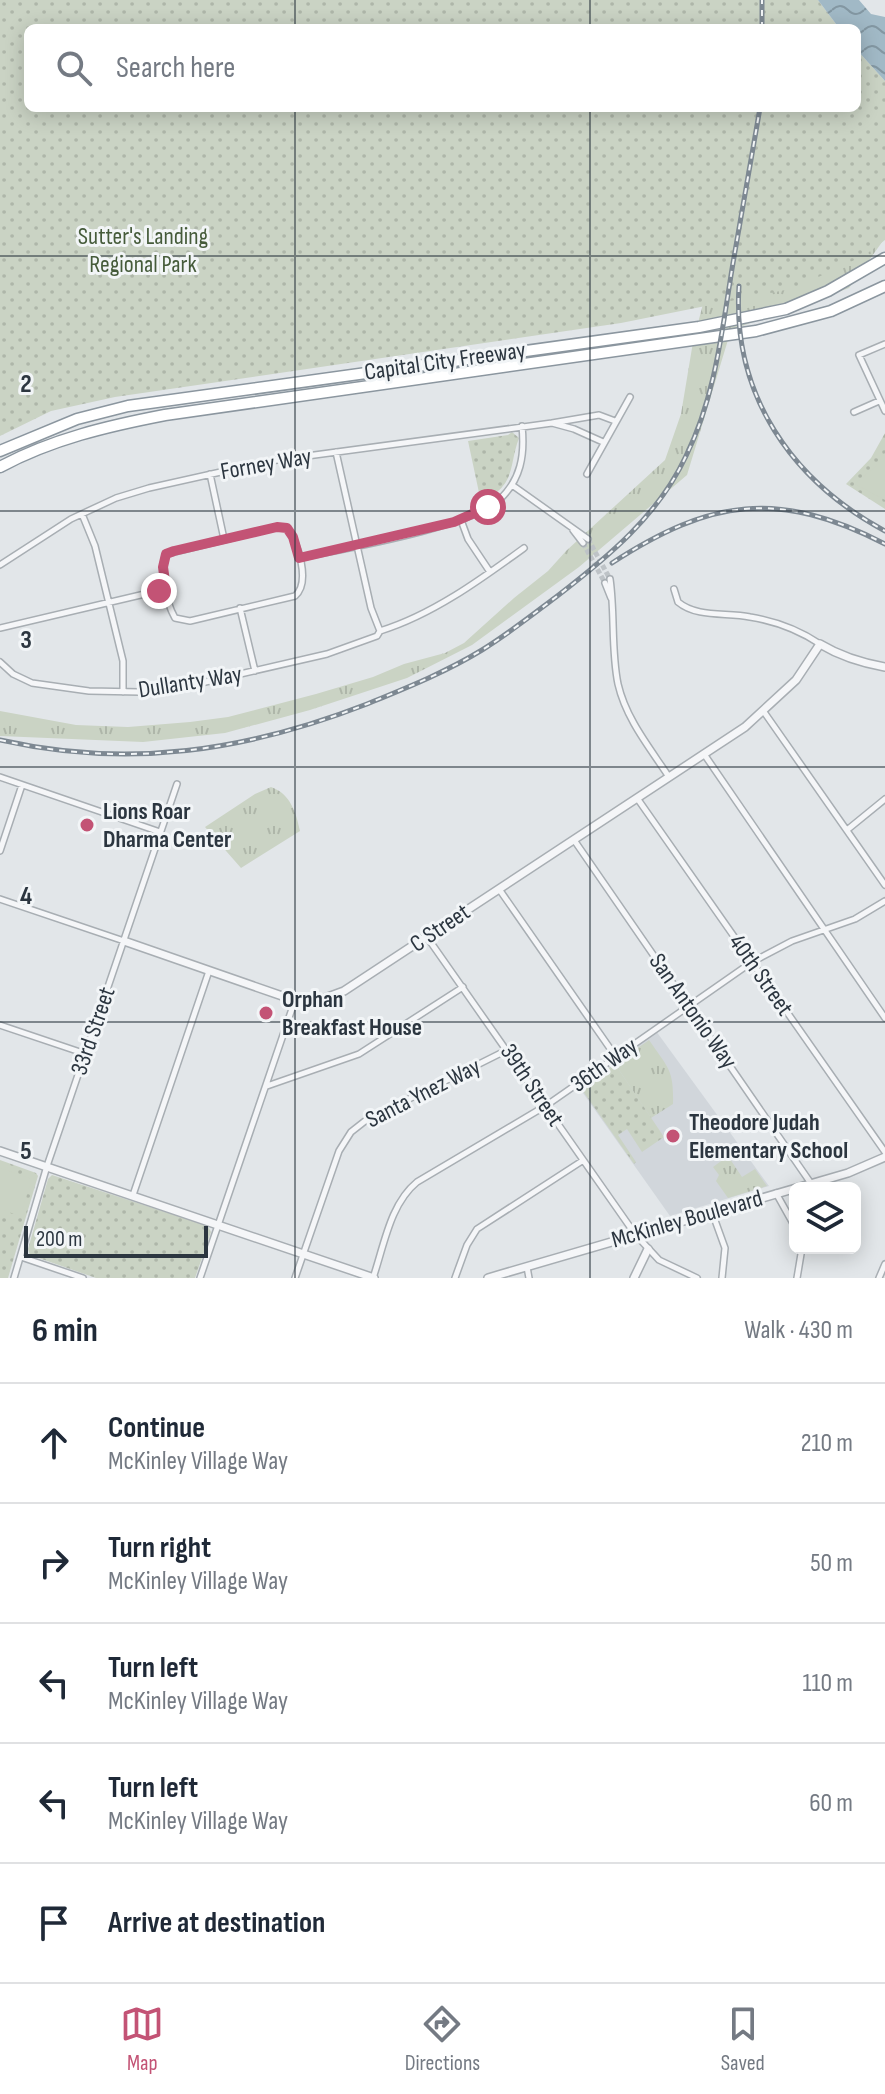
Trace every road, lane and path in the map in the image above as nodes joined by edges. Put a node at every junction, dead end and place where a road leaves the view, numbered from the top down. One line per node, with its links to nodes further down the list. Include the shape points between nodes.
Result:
1 (885, 258): 12 (highway, Capital City Freeway, via 786,309 699,327 128,406 77,419)
2 (885, 286): 14 (highway, Capital City Freeway, via 831,311 756,331 114,425 64,439)
3 (885, 344): 5 (street, via 859,355)
4 (630, 397): 8 (street)
5 (879, 401): 6 (street); 7 (street)
6 (885, 411)
7 (854, 412)
8 (615, 421): 9 (street, Forney Way, via 599,415); 11 (street)
9 (552, 423): 10 (street, Forney Way); 11 (street, Forney Way)
10 (522, 426): 13 (street, Forney Way); 17 (street, via 523,454)
11 (603, 442): 16 (street)
12 (0, 451)
13 (336, 452): 15 (street, Forney Way); 22 (street)
14 (0, 467)
15 (210, 474): 18 (street, Forney Way, via 149,488); 20 (street)
16 (587, 474)
17 (512, 485): 19 (street, via 497,502); 21 (street)
18 (82, 514): 25 (street, Forney Way); 30 (street)
19 (461, 520): 22 (street); 26 (street)
20 (224, 539): 24 (street, via 287,528); 28 (street, via 166,554)
21 (586, 541)
22 (356, 545): 24 (street); 33 (street)
23 (524, 548): 26 (street, Dullanty Way)
24 (299, 558): 31 (street, via 301,592)
25 (0, 565)
26 (490, 572): 33 (street, Dullanty Way, via 405,623)
27 (607, 581): 42 (street, via 625,706)
28 (166, 589): 30 (street); 31 (street, via 172,613 183,621)
29 (674, 589): 34 (street, via 678,602 694,611 764,620)
30 (108, 603): 32 (street); 38 (street, via 123,661)
31 (240, 608): 37 (street)
32 (0, 628)
33 (380, 631): 37 (street, Dullanty Way, via 327,654)
34 (820, 644): 36 (street, via 855,661); 39 (street, C Street, via 796,680)
35 (0, 662): 38 (street, Dullanty Way, via 32,683)
36 (885, 667)
37 (255, 671): 38 (street, Dullanty Way, via 175,689)
38 (123, 692)
39 (764, 712): 40 (street, C Street); 47 (street)
40 (704, 754): 42 (street, C Street); 55 (street)
41 (0, 777): 44 (street)
42 (669, 777): 45 (street, C Street)
43 (177, 784): 48 (street, 33rd Street)
44 (22, 785): 48 (street); 50 (street)
45 (637, 798): 49 (street, C Street); 58 (street, 40th Street)
46 (885, 799): 47 (street)
47 (847, 830): 51 (street)
48 (160, 832): 57 (street, 33rd Street)
49 (574, 840): 52 (street, C Street); 62 (street, San Antonio Way)
50 (0, 851)
51 (885, 885)
52 (499, 889): 56 (street, C Street); 67 (street)
53 (0, 899): 57 (street, C Street)
54 (885, 901): 55 (street, 36th Way)
55 (824, 930): 58 (street, 36th Way); 63 (street)
56 (427, 937): 60 (street, 39th Street); 61 (street, C Street, via 337,995)
57 (124, 941): 59 (street, C Street); 66 (street, 33rd Street)
58 (752, 962): 62 (street, 36th Way); 71 (street, 40th Street)
59 (209, 971): 61 (street, C Street); 77 (street)
60 (463, 987): 65 (street, 39th Street); 68 (street, via 359,1054)
61 (295, 1000): 68 (street)
62 (689, 1005): 67 (street, 36th Way); 74 (street, San Antonio Way)
63 (885, 1018)
64 (0, 1025): 66 (street)
65 (507, 1050): 69 (street, 39th Street); 83 (street, Santa Ynez Way, via 351,1132 339,1151)
66 (86, 1054): 73 (street, 33rd Street)
67 (616, 1057): 69 (street, 36th Way)
68 (266, 1086): 80 (street)
69 (547, 1105): 72 (street, 39th Street); 92 (street, 36th Way, via 406,1192)
70 (0, 1151): 73 (street)
71 (885, 1155): 74 (street, McKinley Boulevard, via 848,1173)
72 (582, 1161): 81 (street, 39th Street); 93 (street, via 477,1229)
73 (47, 1166): 77 (street); 85 (street, 33rd Street)
74 (810, 1182)
75 (789, 1188): 76 (street, McKinley Boulevard)
76 (775, 1192): 78 (street, McKinley Boulevard); 79 (street)
77 (133, 1195): 80 (street)
78 (711, 1211): 81 (street, McKinley Boulevard); 98 (street, via 725,1248)
79 (789, 1218)
80 (219, 1224): 83 (street); 90 (street)
81 (635, 1234): 82 (street, 39th Street); 87 (street, McKinley Boulevard)
82 (648, 1249): 96 (street); 97 (street, 39th Street, via 668,1266)
83 (305, 1254): 91 (street, Santa Ynez Way); 92 (street)
84 (801, 1254): 99 (street)
85 (21, 1257): 88 (street, 33rd Street); 89 (street)
86 (885, 1264): 100 (street)
87 (527, 1266): 94 (street, McKinley Boulevard); 95 (street)
88 (14, 1278)
89 (83, 1278)
90 (200, 1278)
91 (295, 1278)
92 (374, 1278)
93 (455, 1278)
94 (488, 1278)
95 (529, 1278)
96 (634, 1278)
97 (697, 1278)
98 (722, 1278)
99 (797, 1278)
100 (879, 1278)

